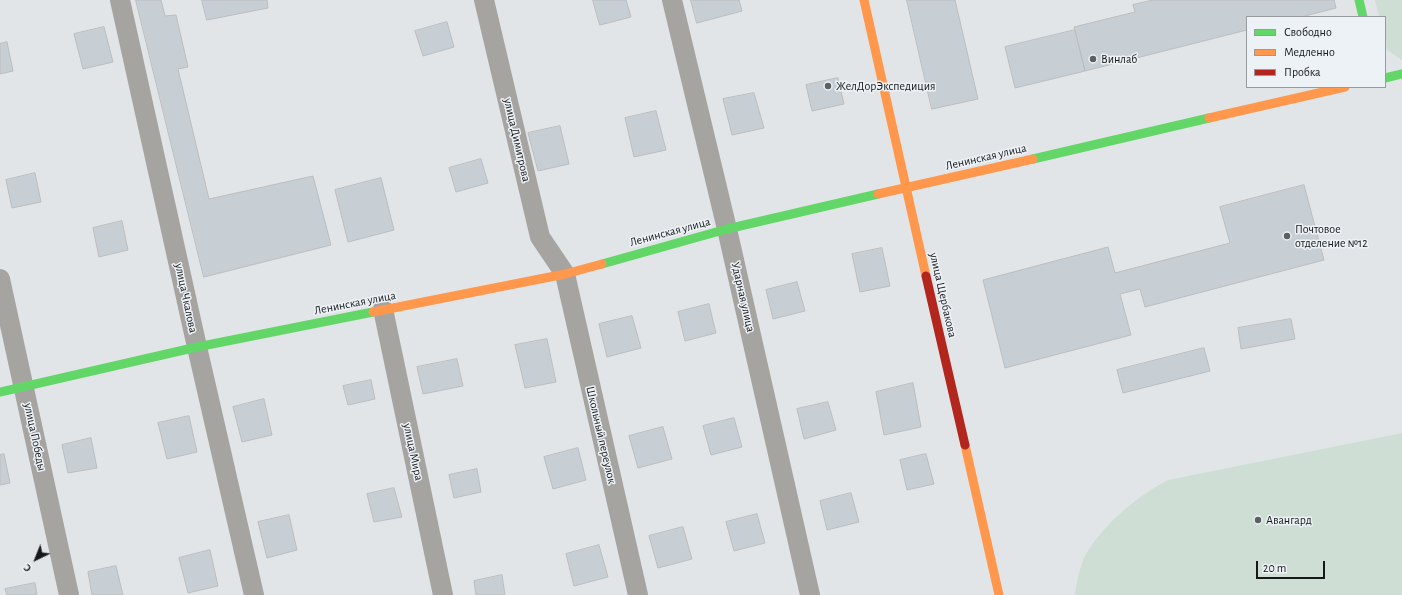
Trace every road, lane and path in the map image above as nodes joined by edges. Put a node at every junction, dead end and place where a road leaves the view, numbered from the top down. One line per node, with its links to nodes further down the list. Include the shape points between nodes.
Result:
1 (120, 0): 15 (street, улица Чкалова)
2 (484, 0): 12 (street, улица Димитрова, via 540,237)
3 (672, 0): 11 (street, Ударная улица)
4 (864, 0): 10 (main road, улица Щербакова)
5 (1359, 0): 6 (main road)
6 (1363, 16)
7 (1402, 74): 8 (main road)
8 (1386, 78)
9 (1341, 88): 10 (main road, Ленинская улица)
10 (906, 188): 11 (main road, Ленинская улица); 23 (main road, улица Щербакова)
11 (727, 229): 12 (main road, Ленинская улица); 22 (street, Ударная улица)
12 (565, 274): 14 (main road, Ленинская улица); 21 (street, Школьный переулок)
13 (0, 279): 16 (street, улица Победы)
14 (383, 309): 15 (main road, Ленинская улица); 20 (street, улица Мира)
15 (197, 347): 16 (main road, Ленинская улица); 19 (street, улица Чкалова)
16 (24, 386): 17 (main road, Ленинская улица); 18 (street, улица Победы)
17 (0, 392)
18 (69, 595)
19 (254, 595)
20 (443, 595)
21 (638, 595)
22 (810, 595)
23 (999, 595)

